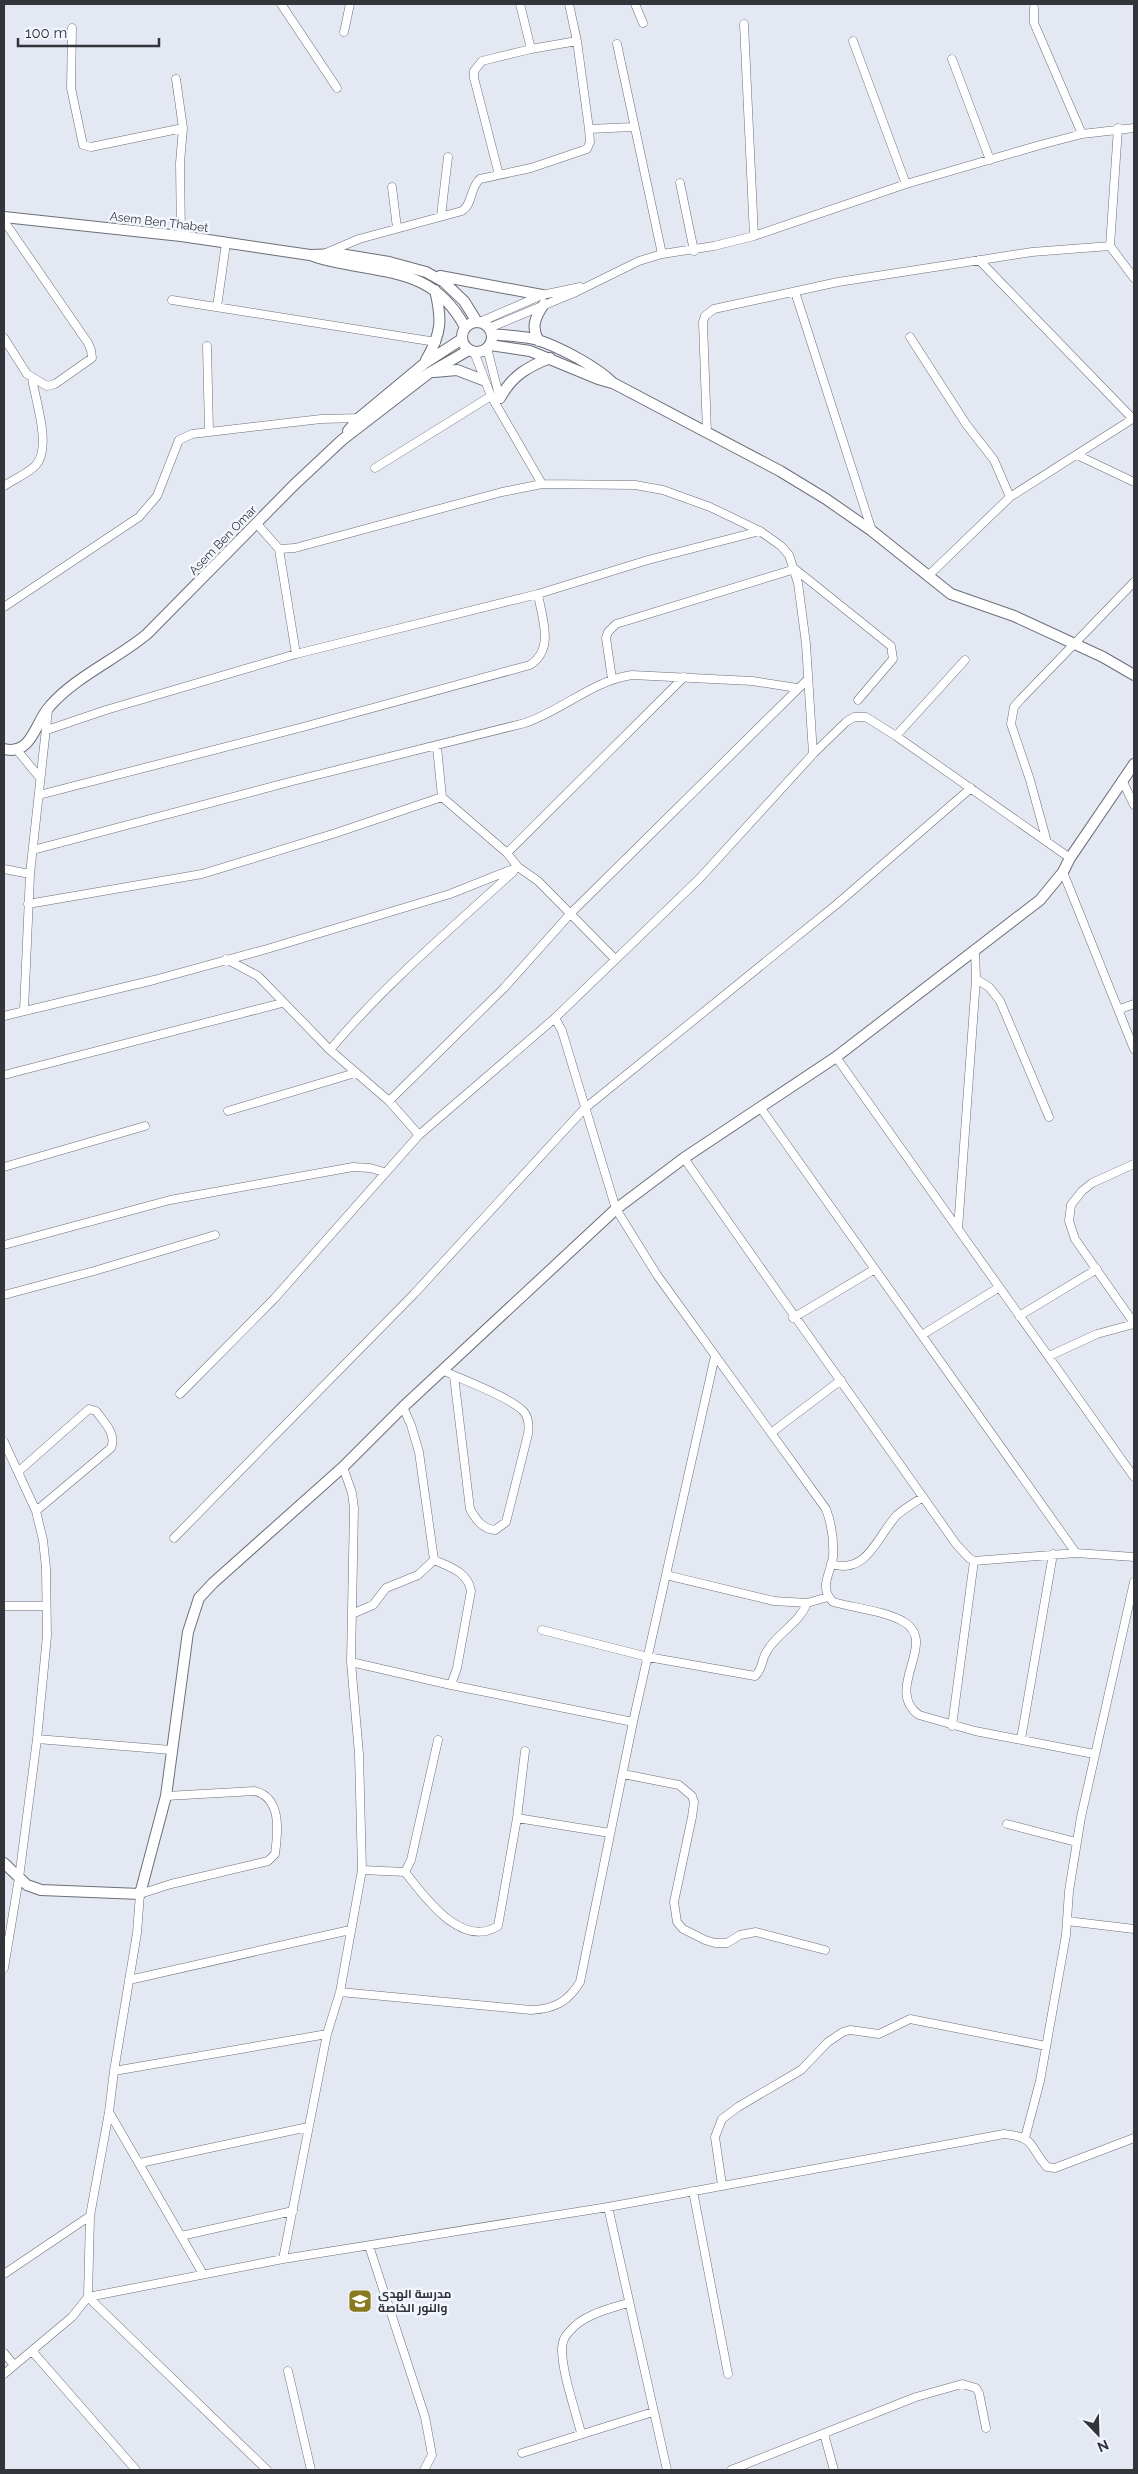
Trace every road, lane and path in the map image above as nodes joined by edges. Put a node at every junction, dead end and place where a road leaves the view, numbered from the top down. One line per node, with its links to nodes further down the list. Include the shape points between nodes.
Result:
1 (281, 4): 17 (street)
2 (350, 4): 10 (street)
3 (520, 4): 14 (street)
4 (568, 4): 11 (street)
5 (636, 4): 7 (street)
6 (1034, 8): 23 (street, via 1034,24)
7 (643, 23)
8 (744, 24): 35 (street)
9 (72, 28): 19 (street, via 71,88 83,145 92,147)
10 (344, 32)
11 (577, 41): 14 (street); 22 (street)
12 (853, 41): 28 (street)
13 (617, 44): 18 (street)
14 (531, 49): 26 (street, via 482,61 474,71)
15 (952, 59): 25 (street)
16 (176, 79): 19 (street)
17 (337, 88)
18 (633, 127): 22 (street); 40 (street)
19 (183, 128): 34 (street)
20 (1118, 128): 21 (street); 23 (street); 37 (street)
21 (1134, 128)
22 (589, 129): 26 (street, via 590,142 583,152)
23 (1082, 134): 25 (street)
24 (448, 157): 30 (street)
25 (990, 160): 28 (street)
26 (499, 175): 30 (street, via 477,181 465,210)
27 (680, 183): 38 (street)
28 (906, 184): 35 (street)
29 (392, 187): 33 (street)
30 (441, 216): 33 (street)
31 (4, 217): 34 (street, Asem Ben Thabet)
32 (4, 221): 63 (street, via 91,350 90,361 54,384 47,386)
33 (397, 228): 39 (street)
34 (181, 236): 36 (street, Asem Ben Thabet)
35 (754, 236): 38 (street)
36 (226, 243): 41 (street, Asem Ben Thabet); 49 (street)
37 (1110, 246): 42 (street); 44 (street)
38 (694, 251): 40 (street)
39 (326, 253): 41 (street); 43 (street, via 389,262)
40 (662, 254): 48 (street)
41 (310, 255): 45 (street, via 402,275)
42 (979, 260): 46 (street); 67 (street)
43 (435, 275): 48 (street); 50 (street, via 456,292)
44 (1134, 278)
45 (435, 290): 51 (street, via 454,307); 57 (street, via 441,317)
46 (795, 292): 70 (street, via 723,306 705,316); 79 (street)
47 (172, 300): 49 (street)
48 (543, 300): 50 (street, via 505,309); 52 (street); 56 (street, via 534,327)
49 (217, 307): 57 (street)
50 (478, 322): 51 (street); 52 (street)
51 (465, 327): 55 (street)
52 (490, 331): 56 (street); 59 (street)
53 (910, 337): 76 (street, via 966,424 994,460)
54 (4, 338): 63 (street)
55 (462, 340): 60 (street); 62 (street)
56 (539, 341): 65 (street, via 589,366)
57 (436, 342): 62 (street)
58 (207, 346): 69 (street)
59 (488, 347): 60 (street); 61 (street, via 524,350); 66 (street)
60 (471, 351): 62 (street); 64 (street)
61 (550, 358): 65 (street, via 598,380); 66 (street, via 519,373)
62 (427, 368): 64 (street, via 457,370); 68 (street, Asem Ben Omar)
63 (32, 378): 75 (street, via 42,430 40,460 36,466)
64 (483, 380): 66 (street)
65 (613, 383): 70 (street)
66 (495, 397): 72 (street); 74 (street)
67 (1134, 418): 71 (street)
68 (363, 419): 69 (street); 77 (street, Asem Ben Omar)
69 (209, 432): 85 (street, via 179,440 157,496 139,517)
70 (707, 433): 79 (street, via 780,471)
71 (1077, 455): 73 (street); 76 (street)
72 (375, 468)
73 (1134, 482)
74 (542, 484): 78 (street, via 652,487 710,507); 80 (street, via 321,542)
75 (4, 486)
76 (1010, 497): 82 (street)
77 (257, 524): 80 (street); 95 (street, Asem Ben Omar, via 147,634 69,688)
78 (760, 531): 81 (street, via 781,546); 84 (street, via 648,560)
79 (872, 531): 82 (street)
80 (279, 549): 87 (street)
81 (795, 569): 91 (street, via 616,624 606,638); 92 (street); 94 (street, via 891,646 893,659)
82 (928, 576): 86 (street, via 951,594 1014,616)
83 (1134, 582): 86 (street)
84 (538, 594): 87 (street); 106 (street, via 544,652 530,664)
85 (4, 607)
86 (1075, 644): 89 (street); 109 (street, via 1020,699 1011,716 1013,733)
87 (296, 654): 96 (street, via 80,717)
88 (965, 660): 97 (street)
89 (1134, 676)
90 (684, 677): 91 (street, via 632,675); 93 (street, via 752,681); 111 (street)
91 (612, 679): 98 (street, via 539,719)
92 (808, 679): 93 (street); 101 (street)
93 (797, 688): 118 (street)
94 (858, 700)
95 (48, 708): 96 (street); 100 (street, Asem Ben Omar, via 27,744)
96 (46, 730): 103 (street)
97 (896, 736): 101 (street, via 866,718 854,717); 105 (street)
98 (437, 747): 107 (street); 110 (street, via 293,781)
99 (4, 748): 100 (street)
100 (17, 750): 103 (street)
101 (813, 754): 121 (street, via 700,878)
102 (1134, 764): 104 (street)
103 (40, 778): 106 (street)
104 (1122, 780): 108 (street); 112 (street)
105 (971, 788): 109 (street); 136 (street, via 838,904)
106 (39, 795): 110 (street)
107 (442, 797): 111 (street); 117 (street, via 202,874)
108 (1134, 804)
109 (1047, 842): 112 (street)
110 (33, 850): 116 (street)
111 (507, 852): 113 (street)
112 (1070, 858): 115 (street)
113 (518, 867): 118 (street, via 538,881); 120 (street, via 450,894); 130 (street, via 433,945)
114 (4, 869): 116 (street)
115 (1062, 872): 119 (street, via 1027,912); 125 (street)
116 (30, 874): 117 (street)
117 (28, 904): 126 (street)
118 (571, 913): 121 (street); 134 (street, via 504,988)
119 (975, 949): 122 (street); 131 (street)
120 (226, 959): 123 (street, via 258,976); 126 (street, via 154,980)
121 (615, 959): 128 (street)
122 (976, 979): 138 (street, via 989,987 1000,1001); 146 (street)
123 (282, 1003): 130 (street); 133 (street)
124 (1134, 1004): 125 (street)
125 (1120, 1009): 129 (street)
126 (24, 1010): 127 (street)
127 (4, 1016)
128 (555, 1018): 136 (street, via 562,1031); 140 (street)
129 (1134, 1049)
130 (330, 1050): 132 (street)
131 (836, 1057): 135 (street); 146 (street)
132 (355, 1073): 134 (street); 137 (street)
133 (4, 1075)
134 (389, 1101): 140 (street)
135 (760, 1107): 141 (street); 149 (street)
136 (584, 1109): 145 (street); 171 (street, via 414,1294)
137 (228, 1111)
138 (1049, 1117)
139 (145, 1126): 143 (street)
140 (419, 1135): 144 (street)
141 (684, 1158): 145 (street); 154 (street)
142 (1134, 1164): 150 (street, via 1092,1183 1071,1205 1071,1230)
143 (4, 1167)
144 (384, 1172): 148 (street, via 353,1167 170,1200); 162 (street, via 377,1184 274,1299)
145 (616, 1209): 157 (street, via 657,1275); 159 (street)
146 (958, 1228): 151 (street)
147 (214, 1235): 152 (street)
148 (4, 1245)
149 (875, 1269): 154 (street); 156 (street)
150 (1097, 1269): 153 (street); 155 (street)
151 (998, 1288): 153 (street); 156 (street)
152 (4, 1295)
153 (1019, 1316): 158 (street)
154 (794, 1318): 161 (street)
155 (1134, 1323): 158 (street, via 1090,1337)
156 (922, 1334): 172 (street)
157 (715, 1356): 164 (street); 178 (street)
158 (1049, 1356): 168 (street)
159 (444, 1371): 160 (street); 163 (street)
160 (454, 1376): 160 (street, via 470,1509 480,1524 495,1530 506,1522 528,1434 528,1420 510,1402)
161 (841, 1380): 164 (street); 169 (street)
162 (180, 1394)
163 (403, 1407): 166 (street); 175 (street, via 419,1452)
164 (771, 1434): 177 (street, via 826,1510 832,1527)
165 (4, 1442): 167 (street)
166 (343, 1467): 184 (street, via 354,1508); 194 (street, via 199,1598 188,1632)
167 (19, 1471): 170 (street); 170 (street, via 89,1409 96,1411 113,1436 111,1448)
168 (1134, 1477)
169 (923, 1497): 176 (street, via 956,1544); 177 (street, via 898,1515 863,1559 848,1567)
170 (36, 1511): 183 (street, via 46,1568)
171 (174, 1538)
172 (1076, 1553): 173 (street); 174 (street)
173 (1053, 1554): 176 (street); 192 (street)
174 (1134, 1557)
175 (434, 1560): 184 (street, via 418,1575 386,1588 373,1605); 188 (street, via 462,1573 470,1583 457,1668)
176 (974, 1561): 190 (street)
177 (831, 1564): 180 (street, via 826,1581)
178 (666, 1575): 181 (street, via 774,1601); 186 (street)
179 (1134, 1582): 196 (street)
180 (828, 1597): 181 (street); 190 (street, via 833,1602 882,1614 908,1626 916,1639 905,1695 907,1704 919,1715)
181 (807, 1603): 186 (street, via 796,1623 765,1653 760,1671 755,1676)
182 (4, 1606): 183 (street)
183 (46, 1606): 191 (street, via 47,1636)
184 (352, 1614): 187 (street)
185 (542, 1630): 186 (street)
186 (648, 1657): 189 (street)
187 (351, 1662): 188 (street); 204 (street, via 359,1754)
188 (451, 1685): 189 (street)
189 (634, 1722): 197 (street)
190 (952, 1726): 192 (street)
191 (37, 1739): 194 (street); 206 (street)
192 (1021, 1739): 196 (street)
193 (438, 1740): 205 (street, via 411,1860)
194 (171, 1750): 198 (street)
195 (525, 1751): 199 (street)
196 (1094, 1754): 202 (street)
197 (623, 1774): 201 (street); 211 (street, via 679,1785 692,1796 692,1817 674,1902 674,1914 683,1929 715,1943 727,1943 740,1935 756,1932)
198 (166, 1796): 207 (street); 207 (street, via 254,1791 266,1796 277,1824 275,1854 268,1861)
199 (518, 1818): 201 (street); 205 (street, via 498,1926 490,1931 470,1931 452,1922 423,1895)
200 (1007, 1824): 202 (street)
201 (610, 1833): 214 (street, via 580,1982 574,1993 557,2006 531,2010)
202 (1076, 1842): 208 (street)
203 (4, 1863): 206 (street)
204 (362, 1870): 205 (street); 210 (street)
205 (405, 1872)
206 (19, 1878): 207 (street, via 27,1885 42,1890); 212 (street)
207 (140, 1894): 213 (street)
208 (1067, 1921): 209 (street); 216 (street)
209 (1134, 1929)
210 (350, 1930): 213 (street); 214 (street)
211 (825, 1950)
212 (4, 1968)
213 (129, 1980): 217 (street)
214 (340, 1992): 215 (street)
215 (327, 2034): 217 (street); 219 (street)
216 (1046, 2046): 220 (street); 223 (street, via 910,2019 879,2034 843,2032 828,2042 801,2070 722,2119 715,2137)
217 (114, 2071): 218 (street)
218 (110, 2112): 222 (street); 227 (street)
219 (308, 2127): 222 (street); 226 (street)
220 (1025, 2138): 221 (street, via 1047,2167 1055,2168); 223 (street, via 1004,2134)
221 (1134, 2138)
222 (140, 2163): 228 (street)
223 (722, 2185): 224 (street)
224 (693, 2191): 225 (street); 240 (street)
225 (608, 2207): 229 (street); 234 (street)
226 (293, 2211): 228 (street); 230 (street)
227 (90, 2216): 231 (street); 233 (street)
228 (181, 2236): 232 (street)
229 (369, 2246): 230 (street); 249 (street, via 425,2417 432,2456)
230 (283, 2259): 232 (street)
231 (4, 2274)
232 (203, 2274): 233 (street)
233 (88, 2297): 235 (street, via 72,2317); 247 (street)
234 (628, 2303): 241 (street); 243 (street, via 581,2321 564,2340 563,2357)
235 (32, 2351): 237 (street); 246 (street)
236 (4, 2353): 237 (street)
237 (14, 2365): 239 (street)
238 (288, 2371): 248 (street)
239 (4, 2374)
240 (728, 2374)
241 (653, 2412): 243 (street); 250 (street)
242 (986, 2428): 244 (street, via 979,2393 976,2388 962,2384 916,2398)
243 (581, 2433): 245 (street)
244 (824, 2434): 251 (street); 252 (street)
245 (522, 2453)
246 (136, 2470)
247 (267, 2470)
248 (311, 2470)
249 (424, 2470)
250 (667, 2470)
251 (731, 2470)
252 (834, 2470)

